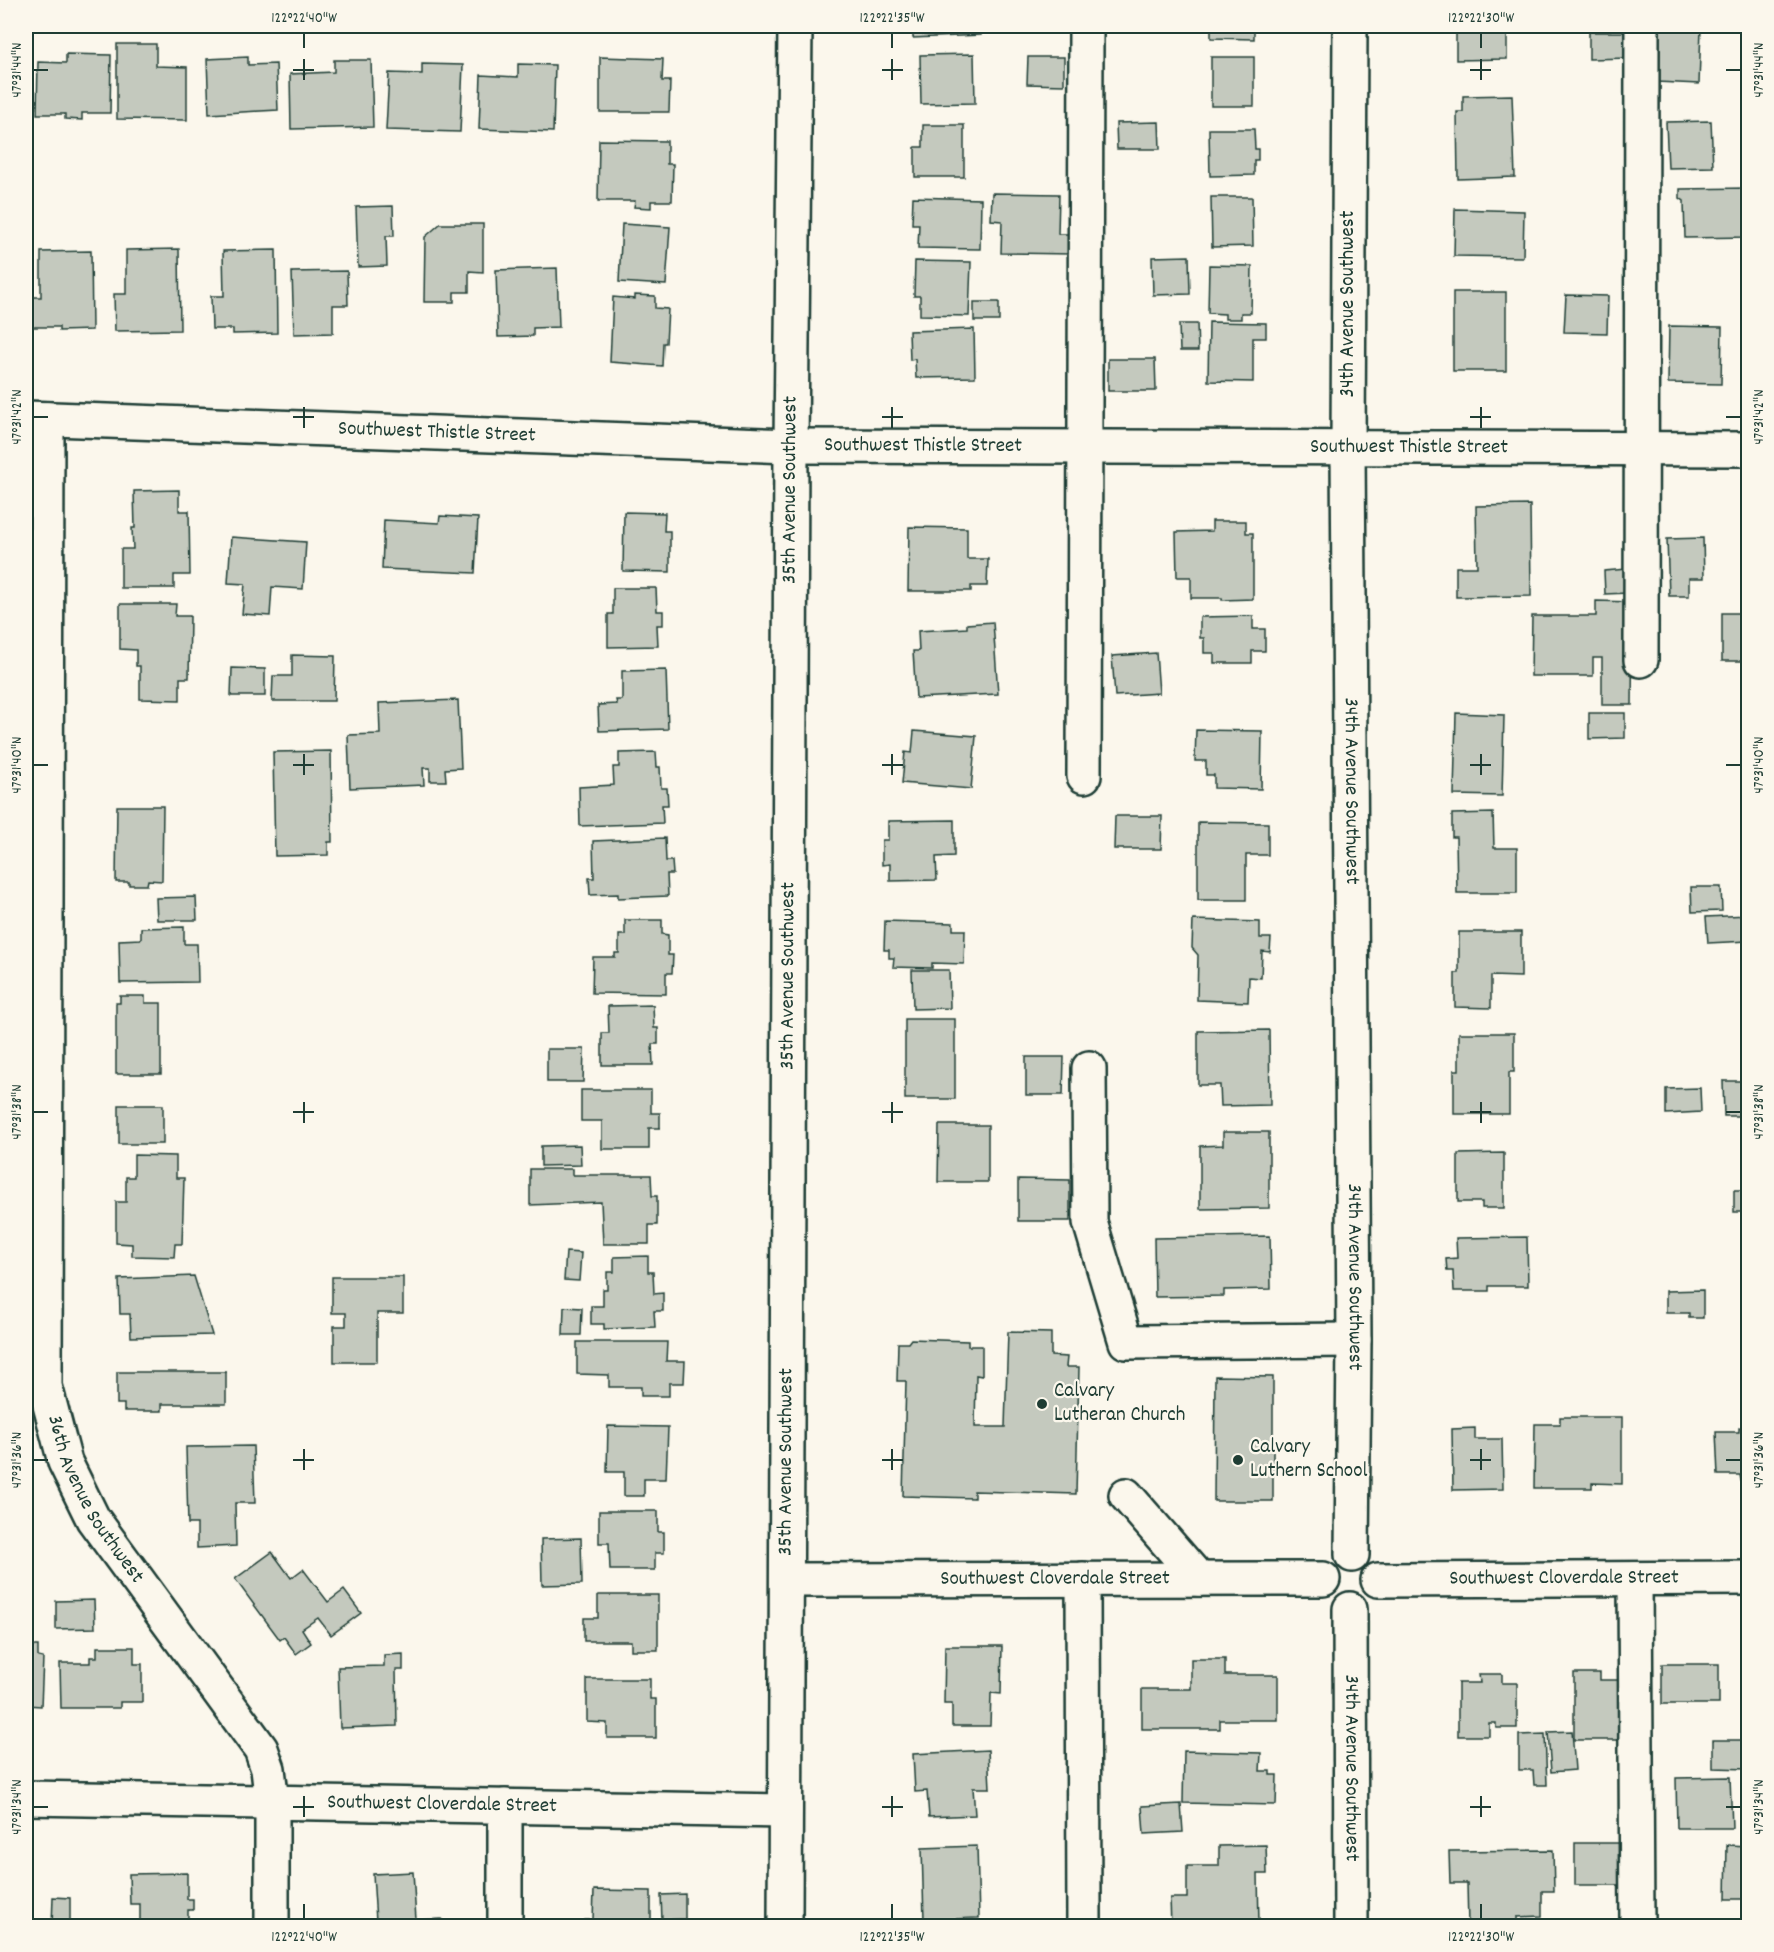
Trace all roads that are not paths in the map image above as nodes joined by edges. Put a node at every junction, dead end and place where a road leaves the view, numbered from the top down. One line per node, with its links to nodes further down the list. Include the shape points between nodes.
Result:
1 (795, 26): 6 (street, 35th Avenue Southwest)
2 (1086, 26): 7 (street)
3 (1350, 26): 8 (street, 34th Avenue Southwest)
4 (1642, 26): 9 (street)
5 (36, 418): 6 (street, Southwest Thistle Street); 26 (street, 36th Avenue Southwest, via 45,1386 65,1462 93,1519 261,1749)
6 (790, 446): 7 (street, Southwest Thistle Street); 21 (street, 35th Avenue Southwest)
7 (1085, 447): 8 (street, Southwest Thistle Street); 12 (street)
8 (1348, 448): 9 (street, Southwest Thistle Street); 14 (street, 34th Avenue Southwest)
9 (1641, 449): 10 (street, Southwest Thistle Street); 11 (street)
10 (1749, 449)
11 (1641, 660)
12 (1084, 776)
13 (1089, 1068): 14 (street, via 1090,1222 1126,1342)
14 (1354, 1340): 16 (street, 34th Avenue Southwest)
15 (1126, 1495): 18 (street)
16 (1352, 1555): 19 (street, via 1330,1563); 23 (street, via 1373,1565)
17 (1749, 1578): 20 (street, Southwest Cloverdale Street)
18 (1199, 1579): 19 (street, Southwest Cloverdale Street); 22 (street, Southwest Cloverdale Street)
19 (1323, 1579): 24 (street, via 1333,1603)
20 (1635, 1579): 23 (street, Southwest Cloverdale Street); 34 (street)
21 (787, 1580): 22 (street, Southwest Cloverdale Street); 28 (street, 35th Avenue Southwest)
22 (1083, 1580): 32 (street)
23 (1378, 1580): 24 (street, via 1372,1600)
24 (1350, 1610): 33 (street, 34th Avenue Southwest)
25 (26, 1798): 26 (street, Southwest Cloverdale Street)
26 (272, 1803): 27 (street, Southwest Cloverdale Street); 29 (street, 36th Avenue Southwest)
27 (506, 1806): 28 (street, Southwest Cloverdale Street); 30 (street)
28 (785, 1811): 31 (street, 35th Avenue Southwest)
29 (272, 1926)
30 (506, 1926)
31 (784, 1926)
32 (1084, 1926)
33 (1351, 1926)
34 (1637, 1926)

